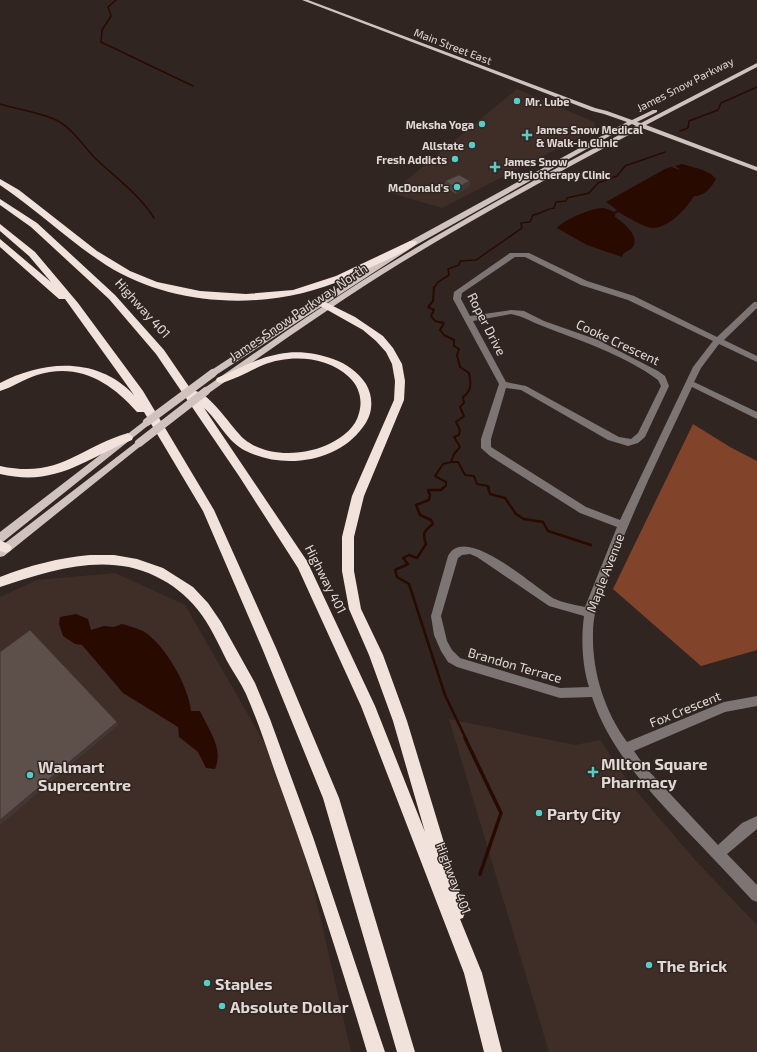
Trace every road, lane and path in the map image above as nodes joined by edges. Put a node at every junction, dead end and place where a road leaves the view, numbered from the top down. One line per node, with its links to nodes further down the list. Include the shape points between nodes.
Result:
1 (304, 0): 4 (main road, Main Street East)
2 (757, 59): 6 (main road, James Snow Parkway)
3 (757, 65): 6 (main road, James Snow Parkway)
4 (594, 110): 5 (main road, Main Street East); 6 (main road, Main Street East, via 605,112)
5 (624, 126): 6 (street, Main Street East); 13 (main road, James Snow Parkway North)
6 (636, 126): 7 (main road, Main Street East); 8 (main road, Main Street East); 15 (main road, James Snow Parkway North)
7 (757, 169)
8 (757, 175)
9 (0, 181): 13 (highway, via 128,274 180,291 237,297 294,293 329,281)
10 (0, 201): 21 (highway, Highway 401, via 34,225 112,297 160,352)
11 (0, 227): 14 (highway, via 32,254)
12 (0, 242): 14 (highway, via 57,294)
13 (413, 243): 15 (main road, James Snow Parkway North)
14 (75, 305): 27 (highway, via 139,394)
15 (324, 305): 20 (main road, James Snow Parkway North); 39 (highway, via 356,321 391,350 402,384 398,400 358,496 348,536 348,571 355,609 376,655 400,720 440,850)
16 (756, 306): 18 (street, Maple Avenue)
17 (468, 319): 18 (street, Roper Drive, via 457,299 458,292 513,256 526,255 584,283 631,298); 23 (street, Roper Drive); 23 (street, Cooke Crescent, via 511,312 520,313 595,342 655,373 662,378 665,386 642,435 638,440 625,444 524,388)
18 (718, 340): 19 (street, Roper Drive); 22 (street, Maple Avenue, via 697,367)
19 (757, 359)
20 (217, 377): 21 (highway, via 275,358 301,356 324,360 344,369 358,381 366,398 365,412 354,432 332,448 303,456 270,455 250,448 234,438 214,411); 26 (main road, James Snow Parkway North, bridge); 30 (main road, James Snow Parkway North, bridge, via 206,391)
21 (181, 382): 39 (highway, Highway 401, via 303,565 368,706)
22 (690, 383): 25 (street); 29 (street, Maple Avenue)
23 (503, 384): 29 (street, via 486,439 486,448 584,510)
24 (0, 387): 27 (highway, via 28,374 52,369 75,368 95,373 118,385 134,400)
25 (757, 416)
26 (128, 437): 28 (highway, via 109,444 72,465 54,470 28,474); 30 (main road, James Snow Parkway North)
27 (175, 454): 41 (highway, via 208,510 331,798)
28 (0, 470)
29 (623, 525): 32 (street, Maple Avenue)
30 (1, 546)
31 (0, 582): 40 (highway, via 40,567 69,561 101,560 134,564 156,571 178,583 201,602 218,628 256,700 358,990)
32 (589, 613): 33 (street, Maple Avenue, via 588,651); 33 (street, Brandon Terrace, via 553,603 475,550 468,550 457,552 453,556 436,624 447,652 457,662 560,693)
33 (596, 692): 35 (street, Maple Avenue, via 608,721)
34 (757, 701): 35 (street, Fox Crescent, via 724,707)
35 (625, 749): 37 (street, Maple Avenue, via 647,778)
36 (757, 822): 37 (street)
37 (717, 854): 38 (street, Maple Avenue)
38 (757, 895)
39 (473, 973): 42 (highway, Highway 401)
40 (376, 1052)
41 (406, 1052)
42 (493, 1052)

